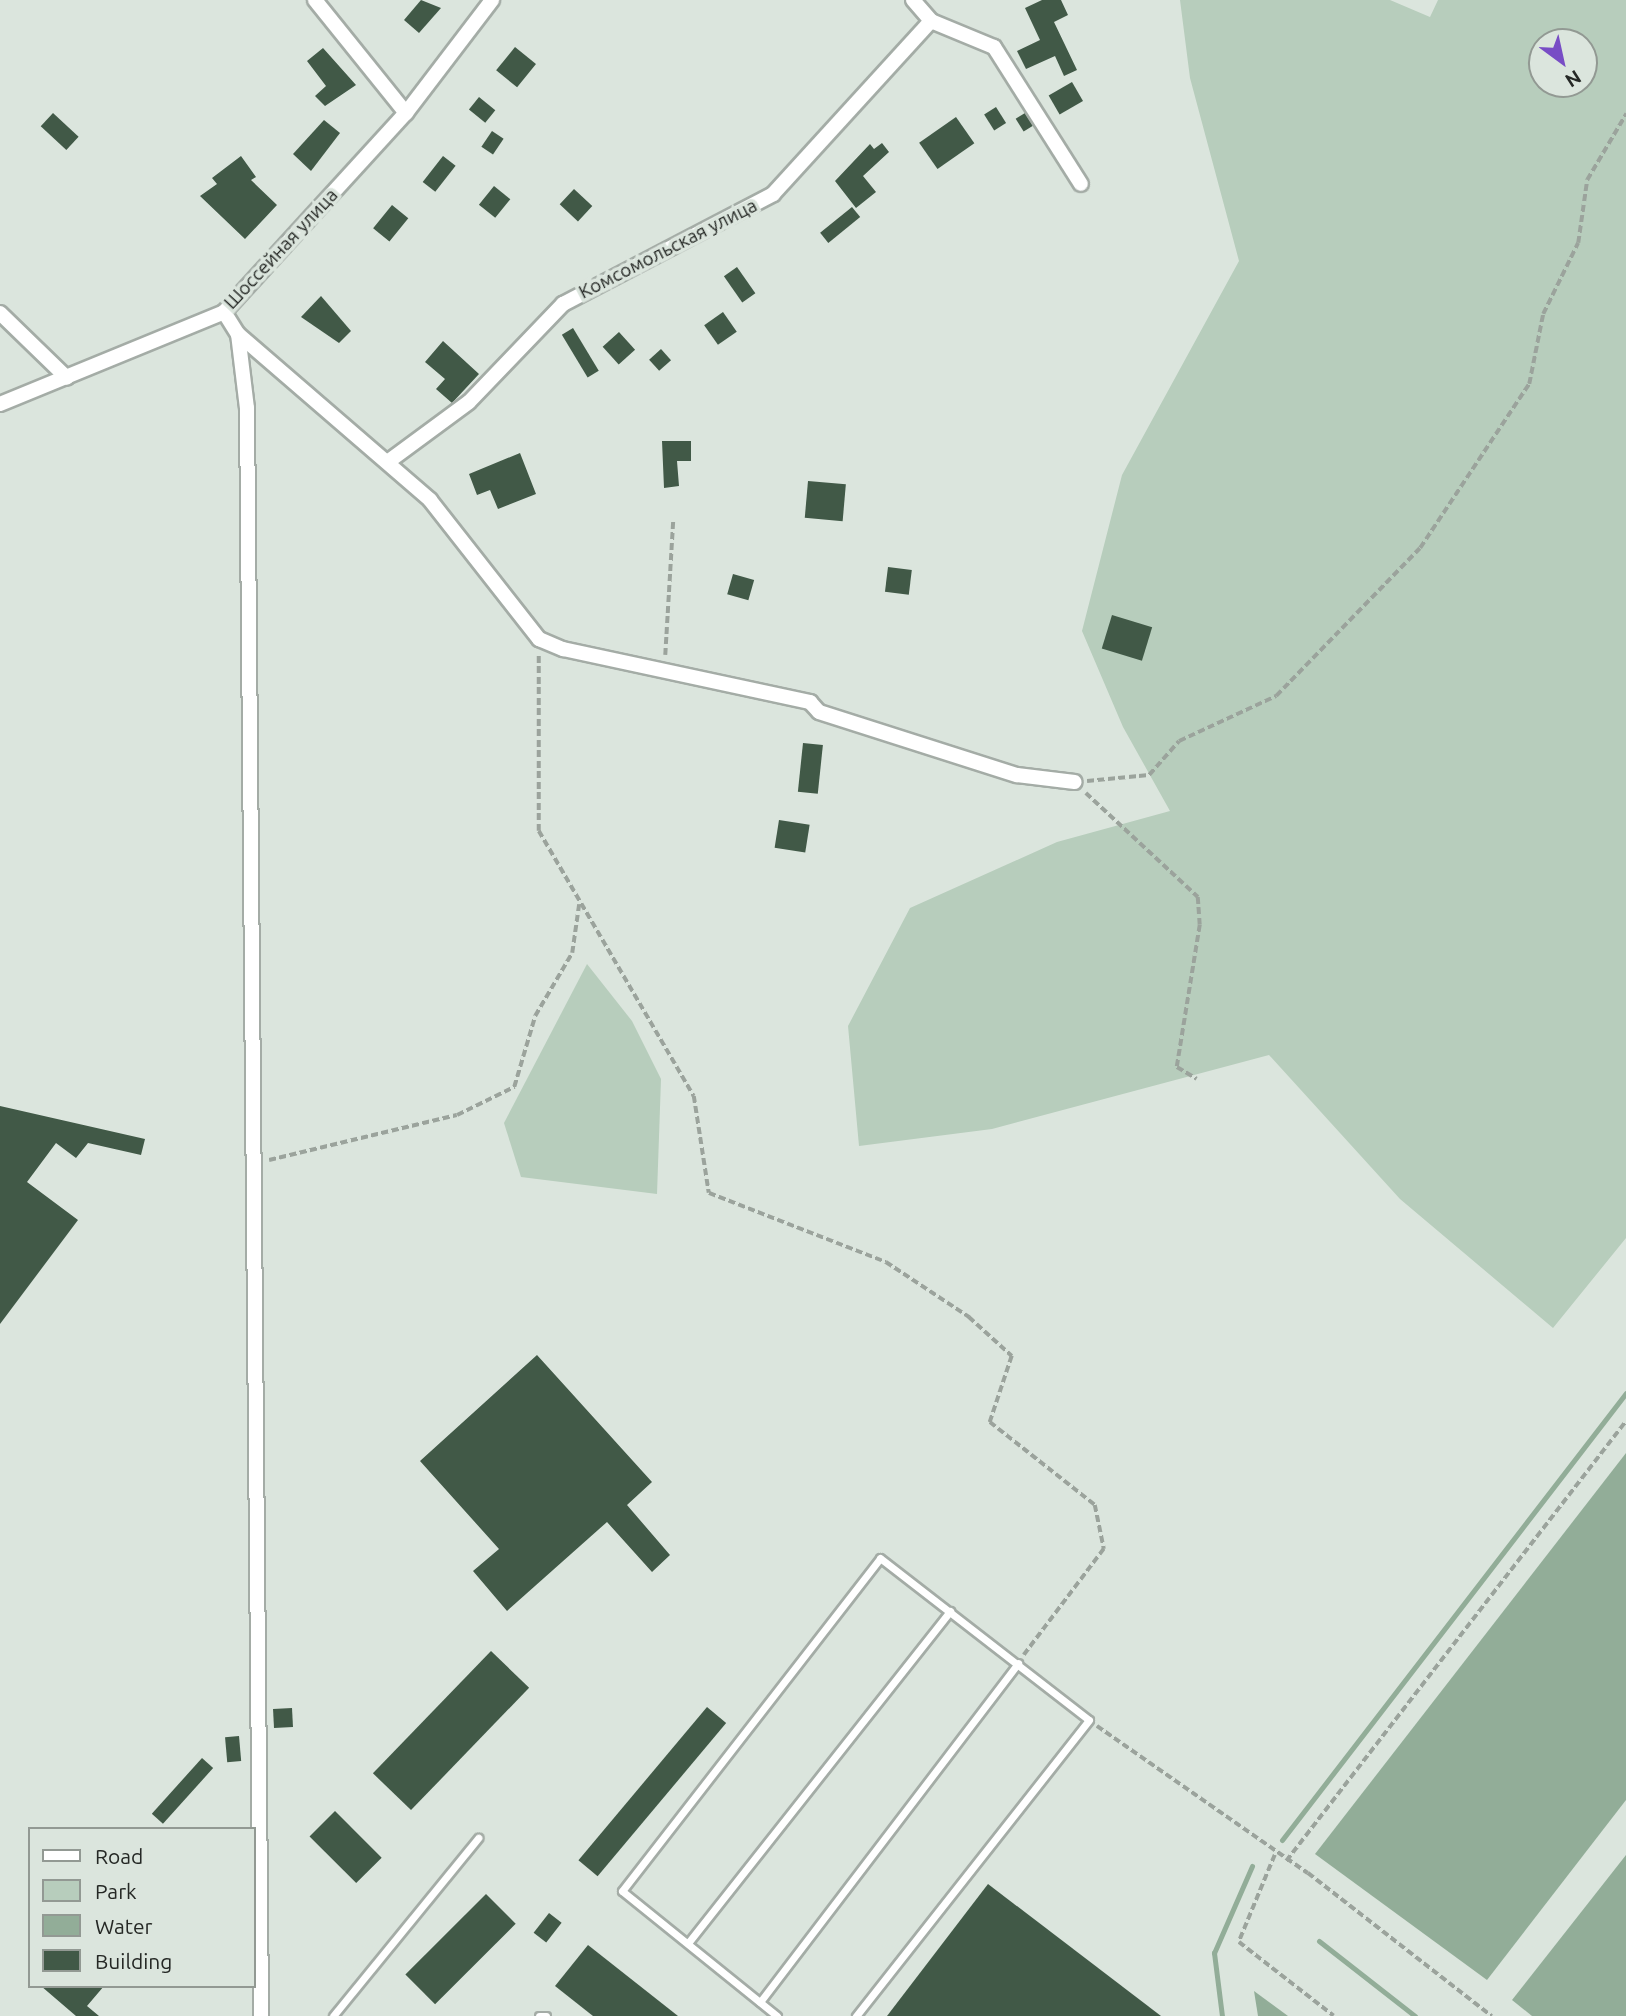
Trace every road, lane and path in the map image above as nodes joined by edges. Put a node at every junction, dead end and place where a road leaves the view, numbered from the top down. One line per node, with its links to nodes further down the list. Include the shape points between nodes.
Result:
1 (315, 0): 5 (street)
2 (492, 0): 5 (street, Шоссейная улица)
3 (913, 0): 4 (street)
4 (931, 21): 7 (street, via 994,47); 13 (street, Комсомольская улица, via 774,194 563,304 468,402)
5 (406, 113): 8 (street, Шоссейная улица)
6 (1626, 114): 17 (path, via 1587,180 1578,243 1543,314 1529,384 1420,548 1276,696 1179,741 1149,775)
7 (1081, 184)
8 (224, 312): 10 (street); 11 (street, Шоссейная улица)
9 (0, 313): 11 (street)
10 (238, 334): 13 (street); 20 (street, via 247,408)
11 (67, 378): 12 (street, Шоссейная улица)
12 (0, 404)
13 (389, 461): 15 (street, via 479,557)
14 (673, 520): 16 (path)
15 (539, 639): 16 (street); 18 (path, via 539,831)
16 (664, 671): 17 (street, via 810,702 819,712 856,719 1017,775)
17 (1075, 782): 19 (path, via 1198,897 1200,925 1177,1067)
18 (579, 902): 20 (path, via 572,953 535,1016 514,1087 457,1115 283,1160); 23 (path, via 694,1097 709,1193 886,1262 969,1317 1012,1356 989,1422 1095,1505 1104,1549)
19 (1197, 1079)
20 (251, 1159): 30 (street)
21 (1626, 1421): 27 (path)
22 (950, 1611): 23 (lane); 28 (lane); 28 (lane, via 880,1558 622,1891)
23 (1018, 1663): 24 (lane); 29 (lane)
24 (1089, 1720): 26 (path); 35 (lane)
25 (478, 1838): 31 (lane)
26 (1275, 1855): 27 (path); 36 (path, via 1239,1942)
27 (1286, 1861): 37 (path)
28 (688, 1944): 29 (lane)
29 (760, 2002): 34 (lane)
30 (261, 2016)
31 (333, 2016)
32 (539, 2016): 33 (lane)
33 (546, 2016)
34 (777, 2016)
35 (856, 2016)
36 (1334, 2016)
37 (1492, 2016)

